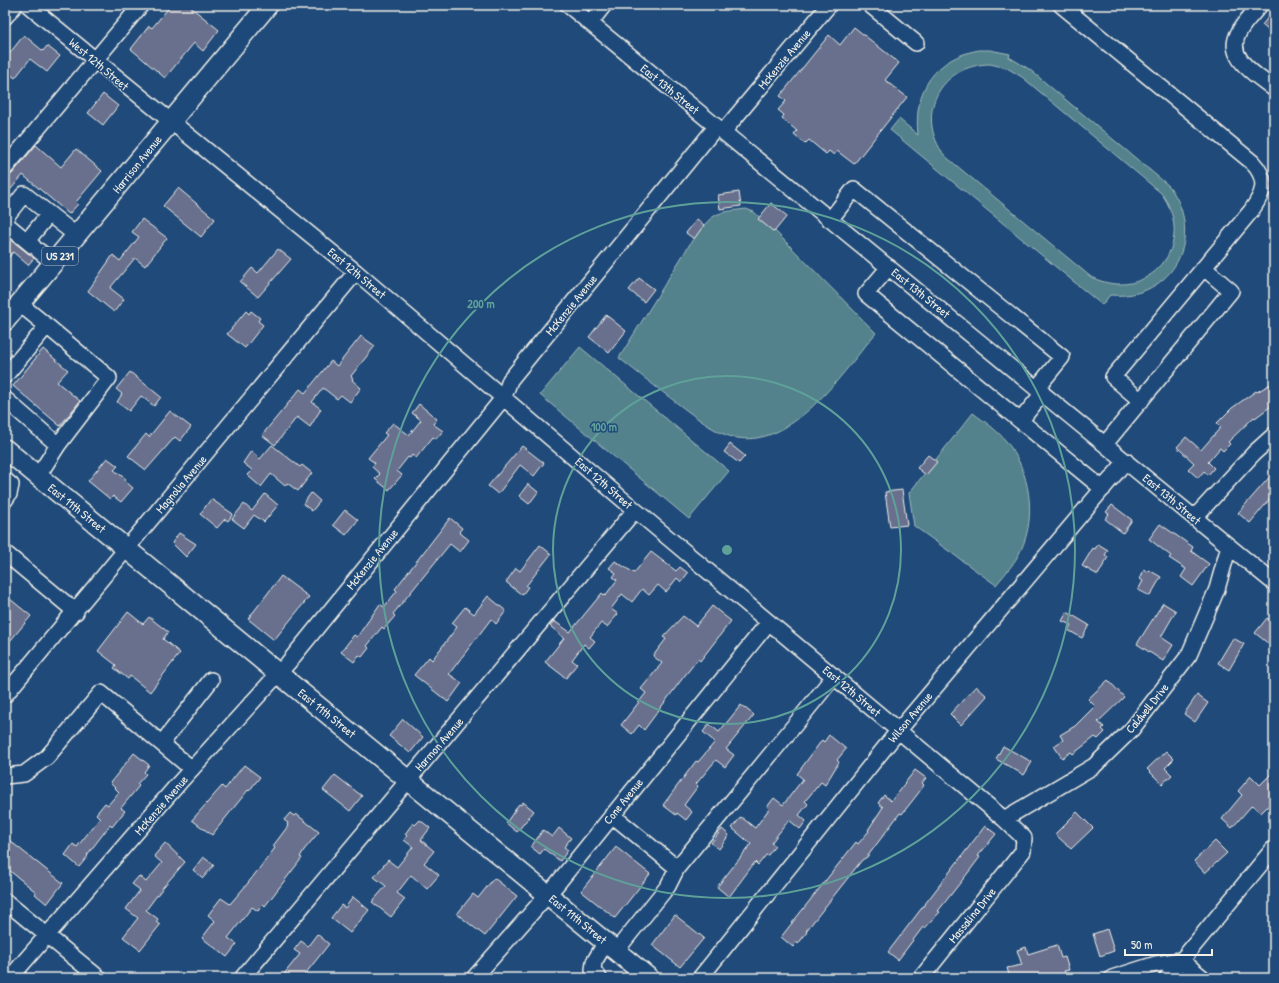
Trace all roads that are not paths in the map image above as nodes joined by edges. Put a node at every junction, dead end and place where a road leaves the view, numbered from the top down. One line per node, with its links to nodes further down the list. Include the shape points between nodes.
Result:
1 (15, 5): 11 (street)
2 (28, 5): 14 (street, West 12th Street)
3 (141, 5): 14 (street)
4 (268, 5): 16 (main road, Harrison Avenue / US 231)
5 (568, 5): 12 (street, East 13th Street)
6 (604, 5): 12 (street)
7 (829, 5): 17 (street, McKenzie Avenue)
8 (870, 5): 13 (street)
9 (1061, 5): 27 (street, via 1252,162 1261,173 1263,186 1257,204)
10 (1260, 5): 15 (street, via 1239,32 1235,42 1235,53 1241,62)
11 (5, 17)
12 (590, 23): 17 (street, East 13th Street)
13 (916, 44)
14 (95, 60): 16 (street, West 12th Street); 18 (street)
15 (1274, 89)
16 (172, 121): 23 (main road, Harrison Avenue / US 231); 28 (street, East 12th Street)
17 (719, 129): 21 (street, East 13th Street); 34 (street, McKenzie Avenue, via 510,380)
18 (5, 168)
19 (49, 214): 20 (street, via 24,194); 23 (street); 24 (street)
20 (5, 218)
21 (830, 220): 26 (street, East 13th Street); 33 (street, via 854,189 1062,356)
22 (5, 223): 24 (street)
23 (77, 236): 25 (main road, Harrison Avenue / US 231)
24 (33, 246): 25 (street)
25 (54, 263): 29 (main road, Harrison Avenue / US 231)
26 (889, 267): 33 (street, East 13th Street); 37 (street, via 866,294)
27 (1204, 268): 36 (street, via 1231,291); 36 (street, via 1113,377)
28 (356, 272): 34 (street, East 12th Street); 50 (street, Magnolia Avenue)
29 (20, 304): 30 (main road, Harrison Avenue / US 231); 31 (street)
30 (5, 321)
31 (47, 326): 32 (street); 40 (street, via 109,378)
32 (5, 376)
33 (1040, 391): 37 (street); 39 (street, East 13th Street)
34 (504, 397): 47 (street, East 12th Street); 55 (street, McKenzie Avenue)
35 (5, 399): 40 (street)
36 (1141, 401): 39 (street)
37 (1021, 420): 45 (street)
38 (1274, 435): 48 (street)
39 (1105, 444): 42 (street, East 13th Street)
40 (58, 445): 43 (street)
41 (6, 451): 43 (main road, East 11th Street)
42 (1126, 461): 45 (street, Wilson Avenue); 48 (street, East 13th Street)
43 (38, 476): 50 (main road, East 11th Street)
44 (5, 480): 46 (street, via 11,485)
45 (1103, 489): 59 (street, Wilson Avenue)
46 (5, 500)
47 (636, 510): 54 (street, East 12th Street); 63 (street, Harmon Avenue)
48 (1194, 518): 49 (street, East 13th Street)
49 (1229, 546): 52 (street, East 13th Street); 65 (street, Caldwell Drive, via 1217,589 1189,655 1132,729 1094,766)
50 (127, 550): 53 (street, Magnolia Avenue); 55 (main road, East 11th Street)
51 (5, 552): 53 (street)
52 (1274, 583)
53 (76, 612): 58 (street, Magnolia Avenue)
54 (769, 622): 56 (street, East 12th Street); 64 (street, Cone Avenue)
55 (278, 673): 61 (street, McKenzie Avenue); 63 (main road, East 11th Street)
56 (834, 676): 59 (street, East 12th Street); 68 (street)
57 (211, 680): 60 (street)
58 (5, 695)
59 (899, 730): 65 (street, East 12th Street); 80 (street, Wilson Avenue)
60 (162, 743): 61 (street); 62 (street, via 101,693 47,757 24,774)
61 (192, 769): 71 (street, McKenzie Avenue)
62 (5, 776)
63 (408, 780): 69 (main road, East 11th Street); 76 (street, Harmon Avenue)
64 (612, 815): 68 (street); 69 (street, Cone Avenue)
65 (1004, 819): 67 (street, East 12th Street, via 1024,838)
66 (1274, 848): 73 (street)
67 (1023, 851): 81 (street, Massalina Drive)
68 (677, 868): 72 (street, via 668,886)
69 (548, 894): 72 (main road, East 11th Street); 77 (street, Cone Avenue)
70 (5, 901): 71 (street)
71 (47, 934): 74 (street, McKenzie Avenue); 75 (street)
72 (611, 946): 78 (street, via 594,962 593,970); 79 (main road, East 11th Street)
73 (1181, 960): 82 (street, via 1156,964); 83 (street); 84 (street)
74 (10, 978)
75 (99, 978)
76 (242, 978)
77 (474, 978)
78 (599, 978)
79 (650, 978)
80 (700, 978)
81 (921, 978)
82 (1112, 978)
83 (1167, 978)
84 (1203, 978)

